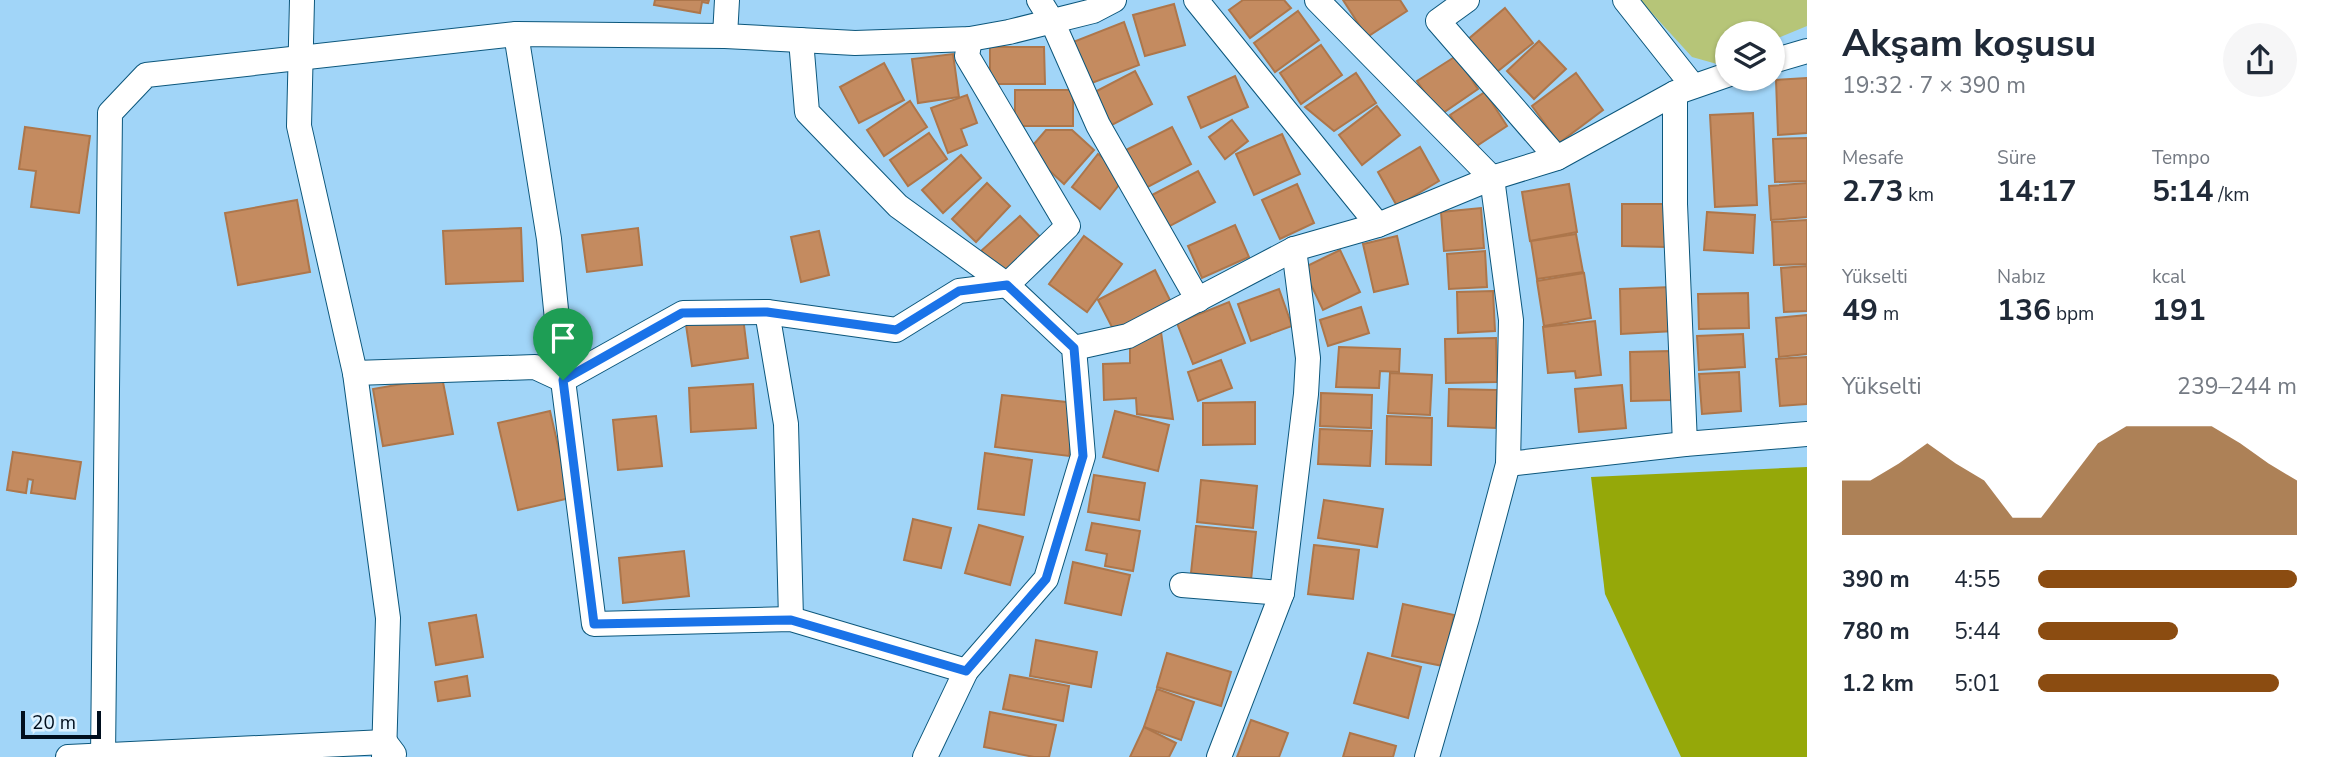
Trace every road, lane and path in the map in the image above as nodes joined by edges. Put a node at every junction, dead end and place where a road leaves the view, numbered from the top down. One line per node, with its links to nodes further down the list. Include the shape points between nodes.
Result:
1 (302, 0): 14 (street)
2 (727, 0): 10 (street)
3 (1114, 0): 8 (street, via 1093,11)
4 (1196, 0): 20 (street)
5 (1317, 0): 19 (street)
6 (1467, 0): 18 (street, via 1438,21)
7 (1625, 0): 17 (street)
8 (1045, 10): 11 (street); 23 (street, via 1098,125)
9 (516, 34): 10 (street); 14 (street); 27 (street, via 549,239)
10 (725, 36): 12 (street)
11 (970, 39): 12 (street); 22 (street, via 967,56 1068,226)
12 (802, 40): 22 (street, via 807,112 898,206)
13 (1807, 51): 15 (street)
14 (299, 57): 26 (street, via 299,126); 36 (street, via 146,75 110,113)
15 (1785, 57)
16 (1715, 79): 17 (street)
17 (1684, 90): 18 (street); 29 (street, via 1675,204)
18 (1558, 159): 19 (street)
19 (1492, 178): 20 (street); 30 (street, via 1511,320)
20 (1378, 225): 21 (street)
21 (1294, 249): 23 (street); 32 (street, via 1308,358)
22 (1007, 285): 24 (street, via 959,291 896,330); 25 (street)
23 (1198, 300): 25 (street, via 1128,336)
24 (767, 312): 27 (street, via 682,313); 33 (street, via 786,424)
25 (1074, 348): 34 (street, via 1083,456 1046,579)
26 (355, 373): 27 (street, via 535,367); 35 (street, via 388,618)
27 (563, 380): 33 (street, via 594,624)
28 (1807, 434): 29 (street)
29 (1685, 444): 30 (street)
30 (1508, 464): 40 (street)
31 (1182, 585): 32 (street)
32 (1282, 593): 39 (street)
33 (791, 620): 34 (street)
34 (966, 671): 38 (street)
35 (388, 752): 36 (street)
36 (103, 756): 37 (street)
37 (68, 757)
38 (925, 757)
39 (1219, 757)
40 (1427, 757)

